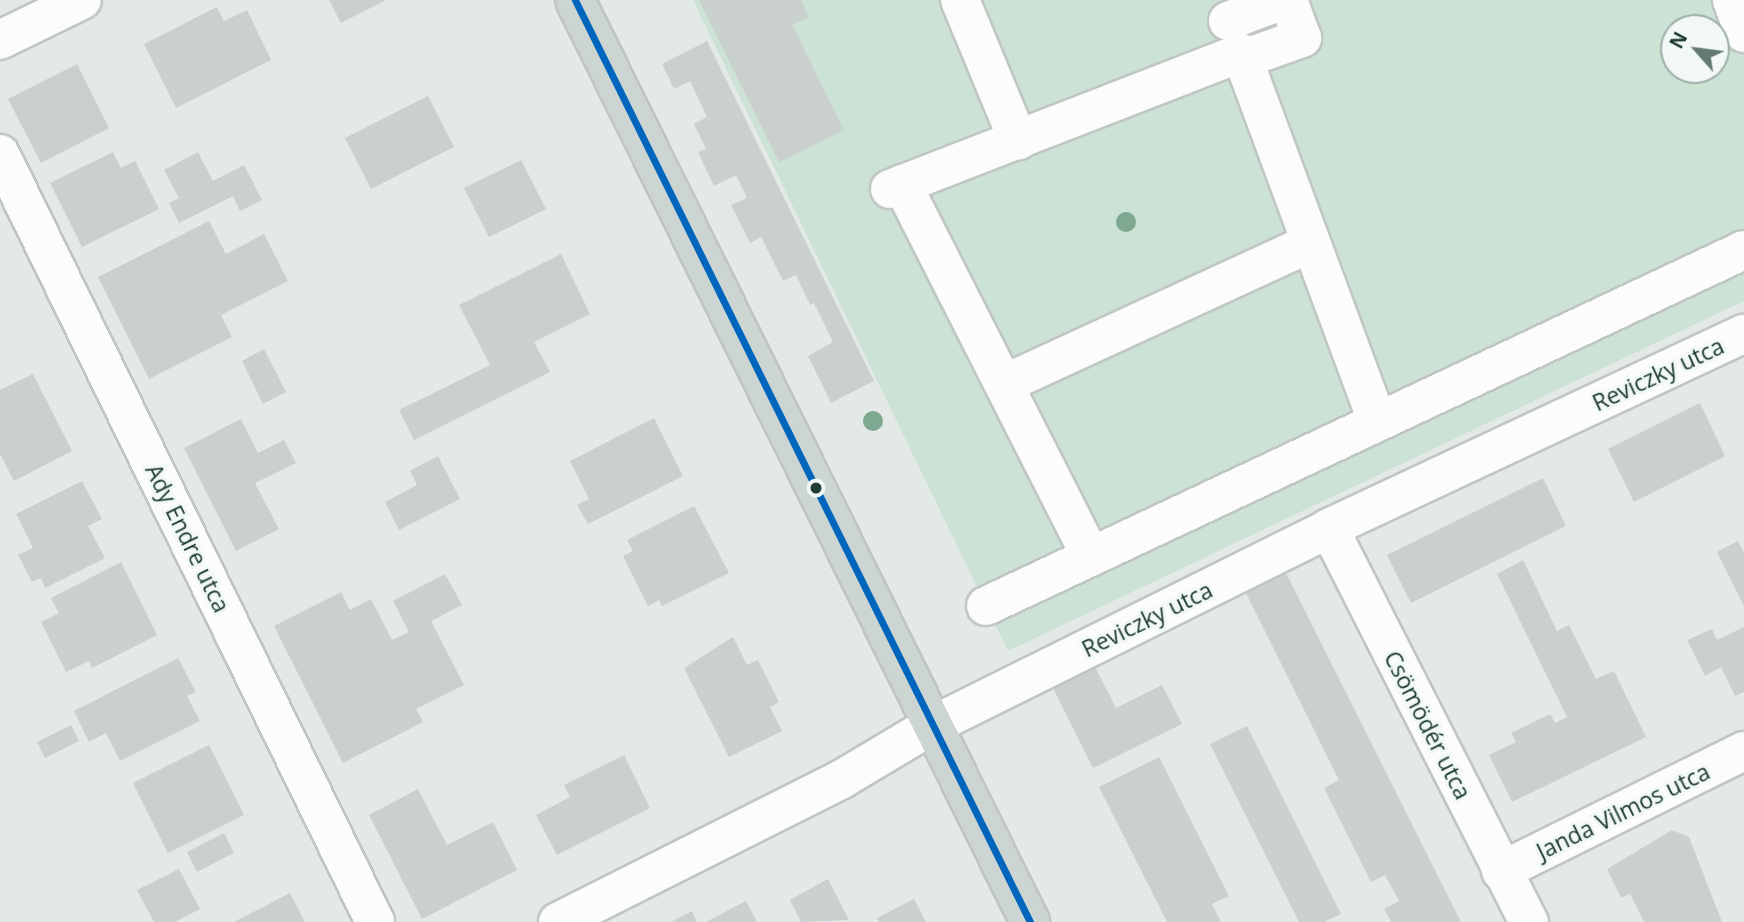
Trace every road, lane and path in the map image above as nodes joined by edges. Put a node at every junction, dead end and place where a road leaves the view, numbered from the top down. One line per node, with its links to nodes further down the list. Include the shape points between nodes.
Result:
1 (82, 0): 8 (street)
2 (575, 0): 19 (main road)
3 (960, 0): 9 (street)
4 (1285, 0): 6 (street, via 1302,38)
5 (1732, 0): 7 (street)
6 (1233, 33): 9 (street); 11 (street)
7 (1744, 33)
8 (0, 40)
9 (1018, 140): 14 (street, via 896,186)
10 (0, 154): 22 (street, Ady Endre utca)
11 (1310, 243): 14 (street); 15 (street)
12 (1744, 250): 15 (street)
13 (1744, 334): 16 (street, Reviczky utca)
14 (1004, 384): 17 (street)
15 (1377, 420): 17 (street)
16 (1329, 528): 19 (street, Reviczky utca); 21 (street, Csömödér utca)
17 (1091, 556): 18 (street)
18 (986, 606)
19 (931, 726): 23 (street, Reviczky utca, via 842,779); 24 (main road)
20 (1744, 751): 21 (street, Janda Vilmos utca)
21 (1502, 871): 25 (street, Csömödér utca)
22 (375, 922)
23 (558, 922)
24 (1030, 922)
25 (1528, 922)

